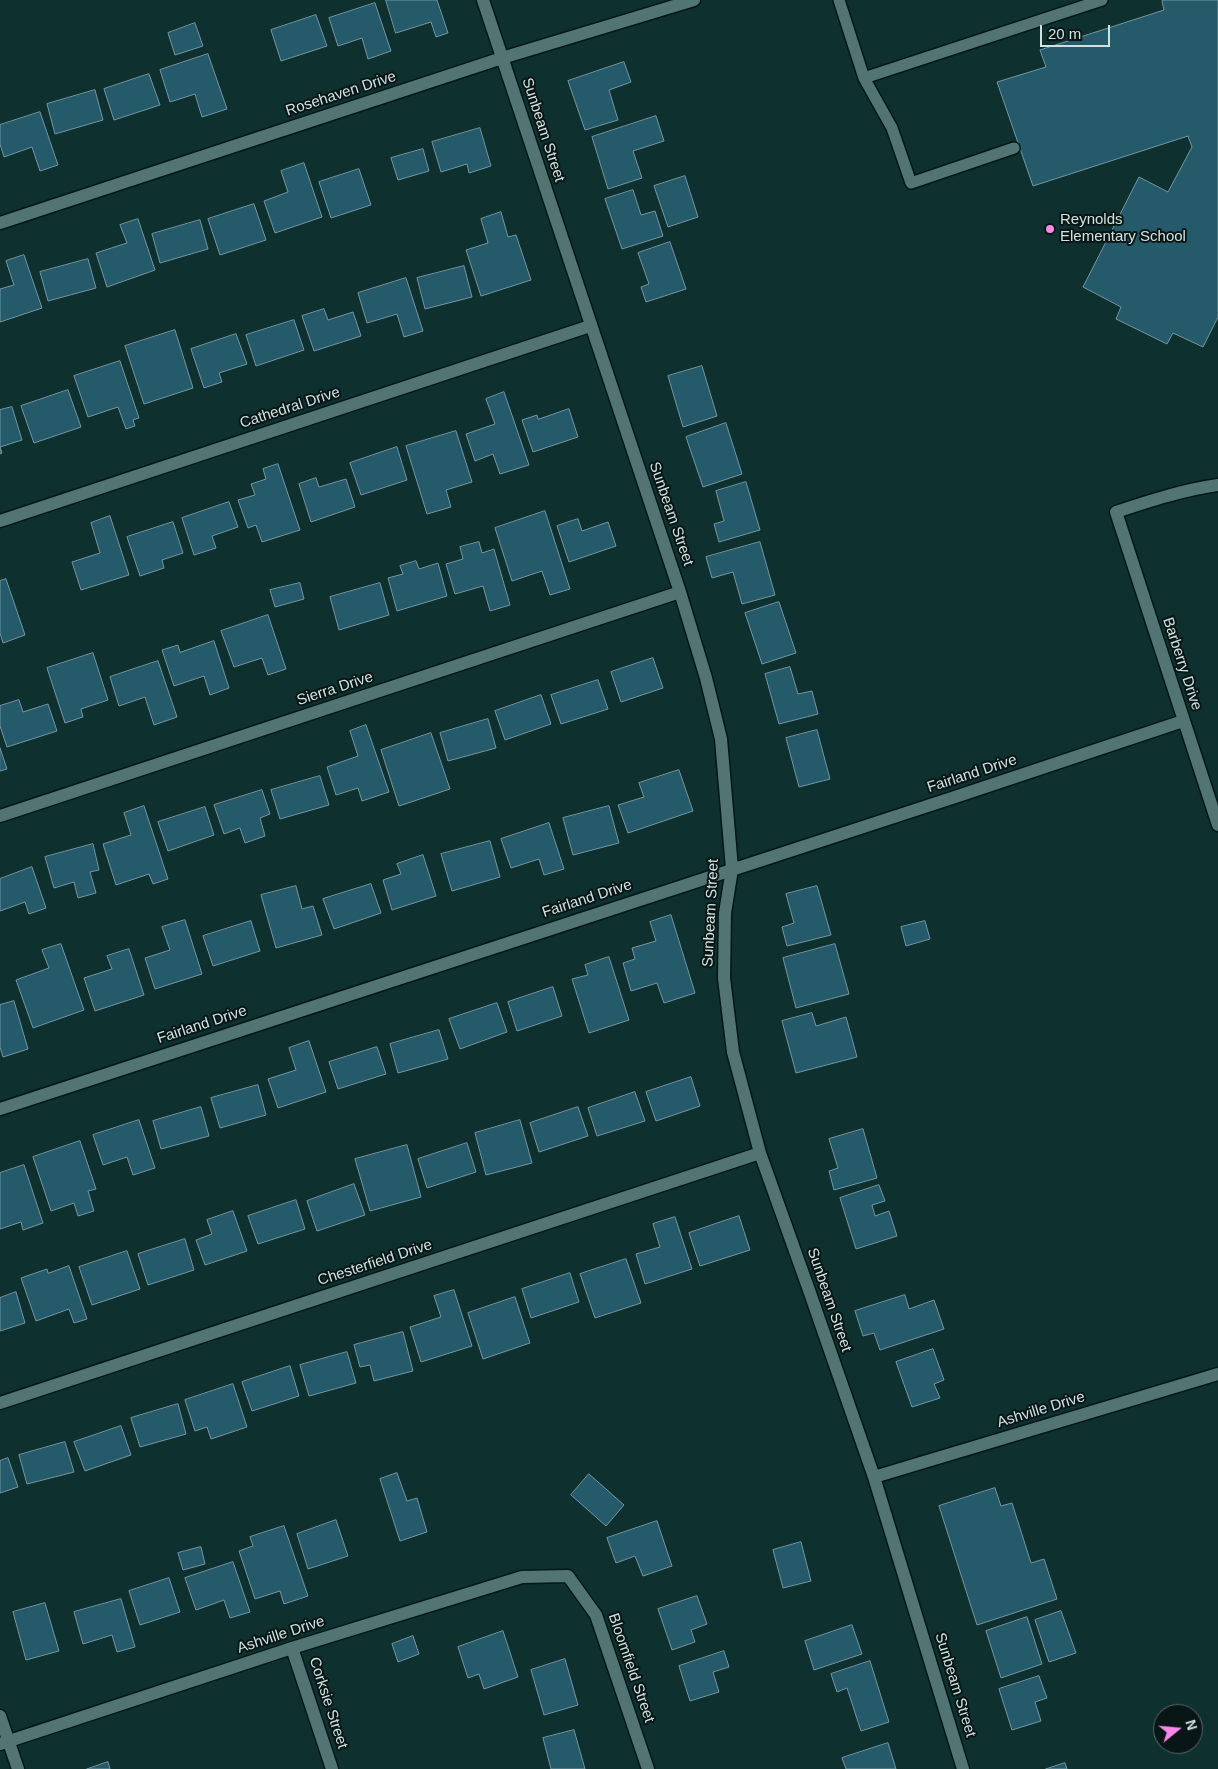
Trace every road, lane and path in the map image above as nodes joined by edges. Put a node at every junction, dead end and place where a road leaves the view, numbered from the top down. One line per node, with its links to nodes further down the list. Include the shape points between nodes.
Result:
1 (483, 0): 5 (street, Sunbeam Street)
2 (694, 0): 5 (street, Rosehaven Drive)
3 (839, 0): 6 (lane)
4 (1102, 0): 6 (lane)
5 (502, 58): 8 (street, Rosehaven Drive); 9 (street, Sunbeam Street)
6 (864, 78): 7 (lane, via 892,128 912,183)
7 (1014, 148)
8 (0, 222)
9 (590, 326): 11 (street, Cathedral Drive); 12 (street, Sunbeam Street)
10 (1218, 485): 13 (street, Barberry Drive, via 1188,490 1116,512)
11 (0, 521)
12 (680, 592): 14 (street, Sierra Drive); 16 (street, Sunbeam Street, via 721,739)
13 (1183, 721): 15 (street, Barberry Drive); 16 (street, Fairland Drive)
14 (0, 816)
15 (1218, 825)
16 (732, 869): 17 (street, Fairland Drive); 18 (street, Sunbeam Street, via 725,913 724,978 733,1052)
17 (0, 1109)
18 (760, 1153): 20 (street, Chesterfield Drive); 21 (street, Sunbeam Street)
19 (1218, 1374): 21 (street, Ashville Drive)
20 (0, 1403)
21 (874, 1477): 29 (street, Sunbeam Street)
22 (572, 1582): 23 (street, Ashville Drive, via 568,1576 522,1577); 28 (street, Bloomfield Street, via 596,1615)
23 (292, 1648): 25 (street, Ashville Drive); 27 (street, Corksie Street)
24 (0, 1716): 25 (street)
25 (4, 1742): 26 (street)
26 (18, 1769)
27 (332, 1769)
28 (648, 1769)
29 (963, 1769)

